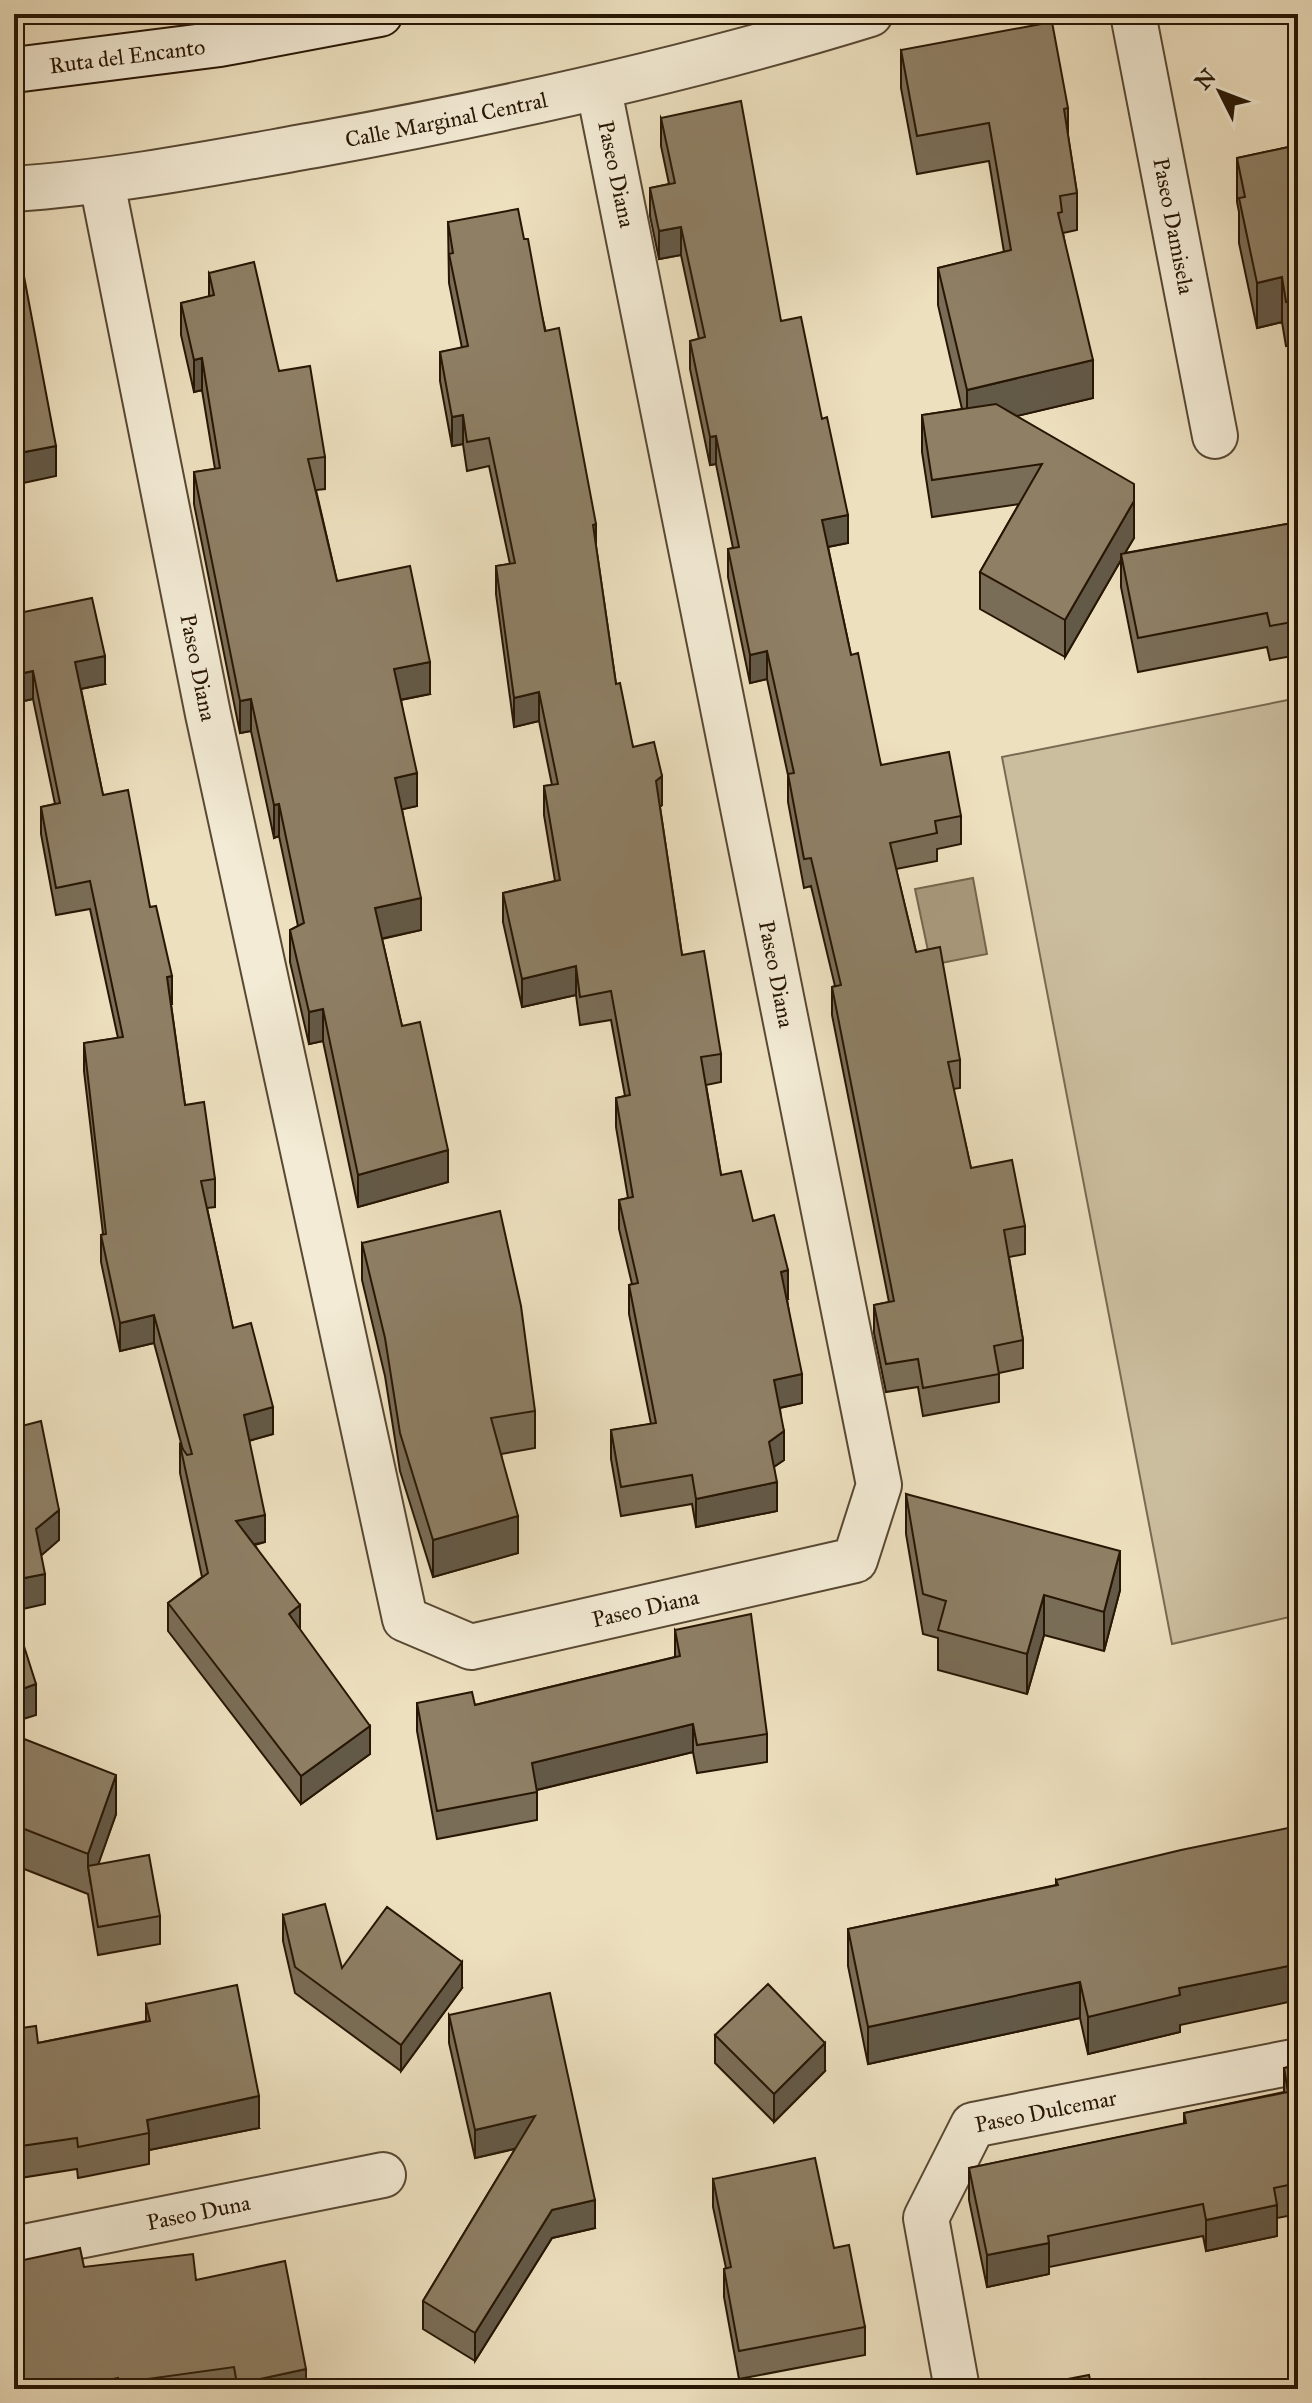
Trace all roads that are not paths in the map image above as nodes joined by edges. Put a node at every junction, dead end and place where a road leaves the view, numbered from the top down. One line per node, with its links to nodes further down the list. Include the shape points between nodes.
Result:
1 (380, 14): 4 (street, Ruta del Encanto, via 220,44)
2 (870, 14): 5 (street, Calle Marginal Central)
3 (1133, 14): 8 (street, Paseo Damisela)
4 (14, 70)
5 (599, 90): 6 (street, Calle Marginal Central); 6 (street, Paseo Diana, via 879,1485 855,1560 471,1647 405,1619 208,714)
6 (102, 183): 7 (street, Calle Marginal Central)
7 (14, 189)
8 (1215, 436)
9 (1298, 2061): 12 (street, Paseo Dulcemar, via 973,2125 926,2218)
10 (383, 2175): 11 (street, Paseo Duna)
11 (14, 2249)
12 (957, 2389)

